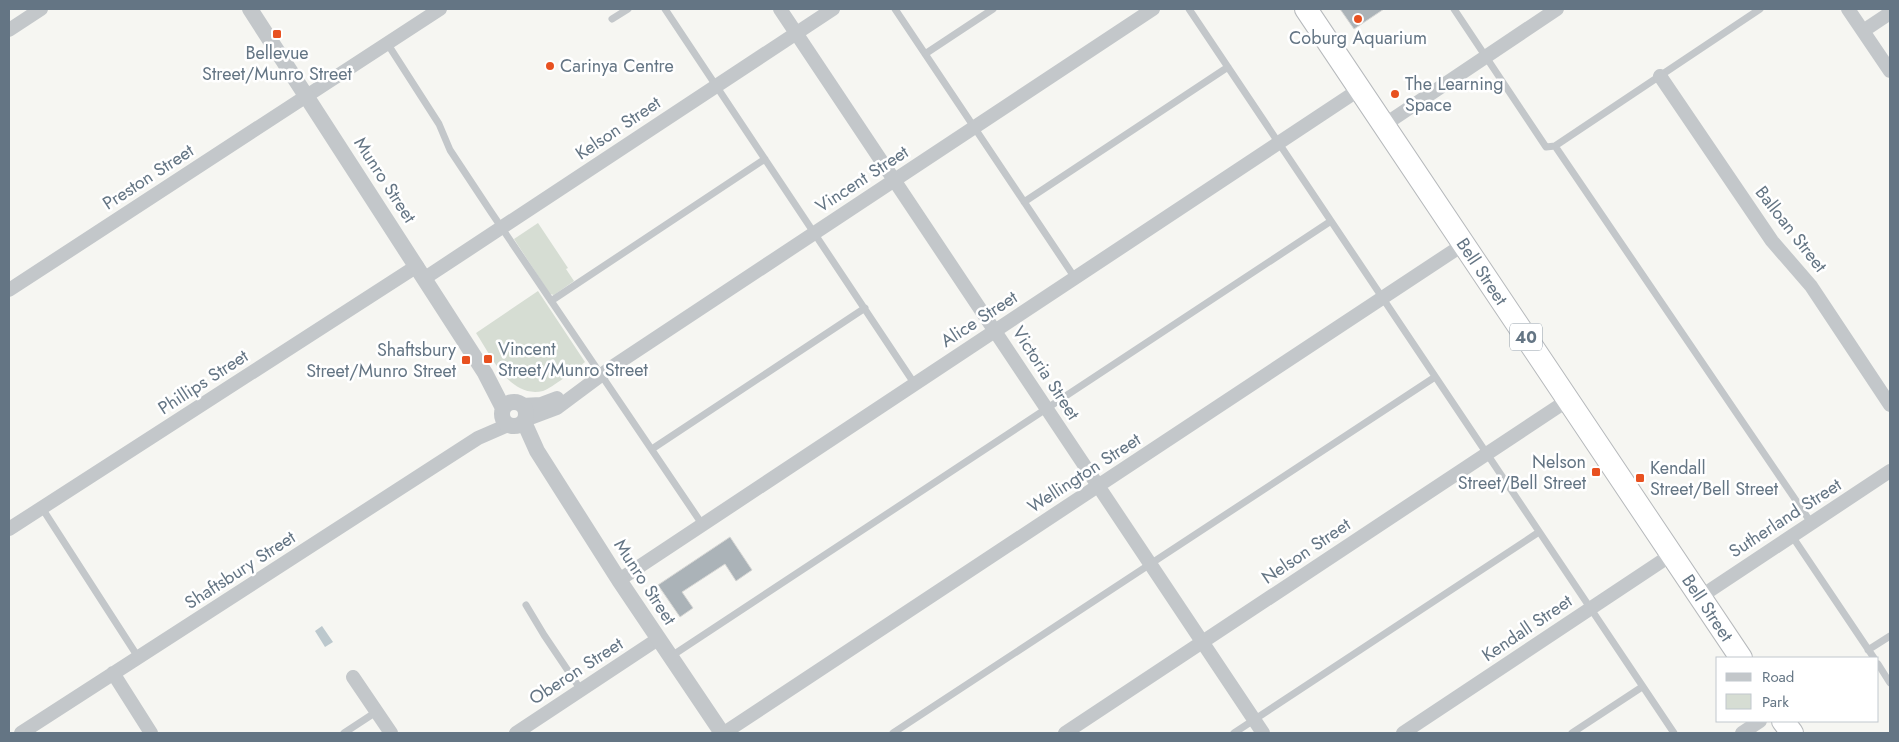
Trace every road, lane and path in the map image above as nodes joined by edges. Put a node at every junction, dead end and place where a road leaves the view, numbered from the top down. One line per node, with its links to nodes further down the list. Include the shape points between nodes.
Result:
1 (41, 9): 19 (street)
2 (250, 9): 30 (street, Munro Street)
3 (440, 9): 22 (street, Preston Street)
4 (628, 9): 18 (lane)
5 (665, 9): 28 (lane)
6 (780, 9): 21 (street, Victoria Street)
7 (833, 9): 21 (street, Kelson Street)
8 (895, 9): 23 (lane)
9 (993, 9): 23 (lane)
10 (1153, 9): 32 (street, Vincent Street)
11 (1189, 9): 25 (lane)
12 (1306, 9): 29 (highway, Bell Street / 40)
13 (1454, 9): 24 (lane)
14 (1558, 9): 24 (street)
15 (1760, 9): 27 (lane)
16 (1848, 9): 20 (street)
17 (1890, 13): 20 (street)
18 (612, 19)
19 (9, 30)
20 (1863, 31): 26 (street)
21 (796, 32): 28 (street, Kelson Street); 36 (street, Victoria Street)
22 (387, 43): 30 (street, Preston Street); 39 (lane, via 439,124 450,150)
23 (925, 54): 32 (lane)
24 (1486, 57): 31 (street); 34 (lane, via 1546,147)
25 (1228, 68): 33 (lane); 37 (lane)
26 (1890, 72)
27 (1660, 76): 34 (lane); 53 (street, Balloan Street, via 1772,242 1811,286)
28 (716, 86): 35 (lane); 39 (street, Kelson Street)
29 (1360, 89): 31 (highway, Bell Street / 40); 33 (street, Alice Street)
30 (307, 96): 42 (street, Munro Street); 44 (street, Preston Street)
31 (1384, 125): 41 (highway, Bell Street / 40)
32 (974, 127): 36 (street, Vincent Street); 37 (lane)
33 (1279, 143): 38 (lane); 43 (street, Alice Street)
34 (1555, 146): 62 (lane)
35 (765, 159): 40 (lane); 46 (lane)
36 (894, 180): 40 (street, Vincent Street); 48 (street, Victoria Street)
37 (1024, 202): 43 (lane)
38 (1331, 221): 45 (lane); 54 (lane)
39 (502, 227): 42 (street, Kelson Street); 46 (lane)
40 (814, 233): 47 (lane); 50 (street, Vincent Street)
41 (1464, 244): 45 (street, Wellington Street); 52 (highway, Bell Street / 40)
42 (421, 272): 55 (street, Munro Street); 60 (street, Phillips Street)
43 (1075, 278): 48 (street, Alice Street)
44 (9, 290)
45 (1383, 298): 49 (lane); 59 (street, Wellington Street)
46 (551, 301): 50 (lane)
47 (865, 308): 51 (lane); 56 (lane)
48 (995, 330): 51 (street, Alice Street); 54 (street, Victoria Street)
49 (1435, 376): 57 (lane); 67 (lane)
50 (596, 378): 55 (street, Vincent Street, via 557,408); 56 (lane)
51 (914, 383): 61 (street, Alice Street)
52 (1568, 400): 57 (street, Nelson Street); 66 (highway, Bell Street / 40)
53 (1890, 405)
54 (1047, 409): 59 (street, Victoria Street); 76 (lane)
55 (514, 415): 68 (street, Munro Street); 79 (street, Shaftsbury Street)
56 (652, 449): 61 (lane)
57 (1487, 454): 64 (lane); 74 (street, Nelson Street)
58 (1890, 471): 62 (street, Sutherland Street)
59 (1098, 486): 67 (street, Victoria Street); 95 (street, Wellington Street)
60 (42, 508): 63 (street, Phillips Street); 79 (lane)
61 (702, 524): 68 (street, Alice Street)
62 (1812, 524): 65 (street, Sutherland Street)
63 (9, 529)
64 (1539, 532): 71 (lane); 87 (lane)
65 (1792, 536): 69 (street, Sutherland Street); 75 (lane)
66 (1671, 555): 69 (highway, Bell Street / 40); 71 (street, Kendall Street)
67 (1150, 564): 74 (street, Victoria Street); 96 (lane)
68 (619, 580): 73 (street, Munro Street)
69 (1700, 597): 77 (highway, Bell Street / 40)
70 (526, 605): 85 (lane)
71 (1590, 609): 84 (lane); 100 (street, Kendall Street)
72 (1890, 636): 75 (lane)
73 (658, 639): 76 (street, Munro Street); 85 (street, Oberon Street)
74 (1203, 642): 87 (street, Victoria Street); 97 (street, Nelson Street)
75 (1868, 650): 78 (lane)
76 (670, 657): 95 (street, Munro Street)
77 (1740, 657)
78 (1873, 657)
79 (138, 658): 81 (street, Shaftsbury Street)
80 (1879, 666): 83 (lane)
81 (113, 674): 90 (street, Shaftsbury Street); 91 (street)
82 (353, 677): 86 (street)
83 (1890, 683)
84 (1642, 687): 101 (lane); 102 (lane)
85 (581, 690): 94 (street, Oberon Street)
86 (376, 712): 92 (lane); 93 (street)
87 (1254, 720): 98 (lane); 99 (street, Victoria Street)
88 (1758, 722): 103 (street)
89 (1784, 722): 104 (highway)
90 (21, 733)
91 (151, 733)
92 (344, 733)
93 (391, 733)
94 (516, 733)
95 (723, 733)
96 (894, 733)
97 (1065, 733)
98 (1234, 733)
99 (1263, 733)
100 (1403, 733)
101 (1572, 733)
102 (1674, 733)
103 (1742, 733)
104 (1792, 733)

